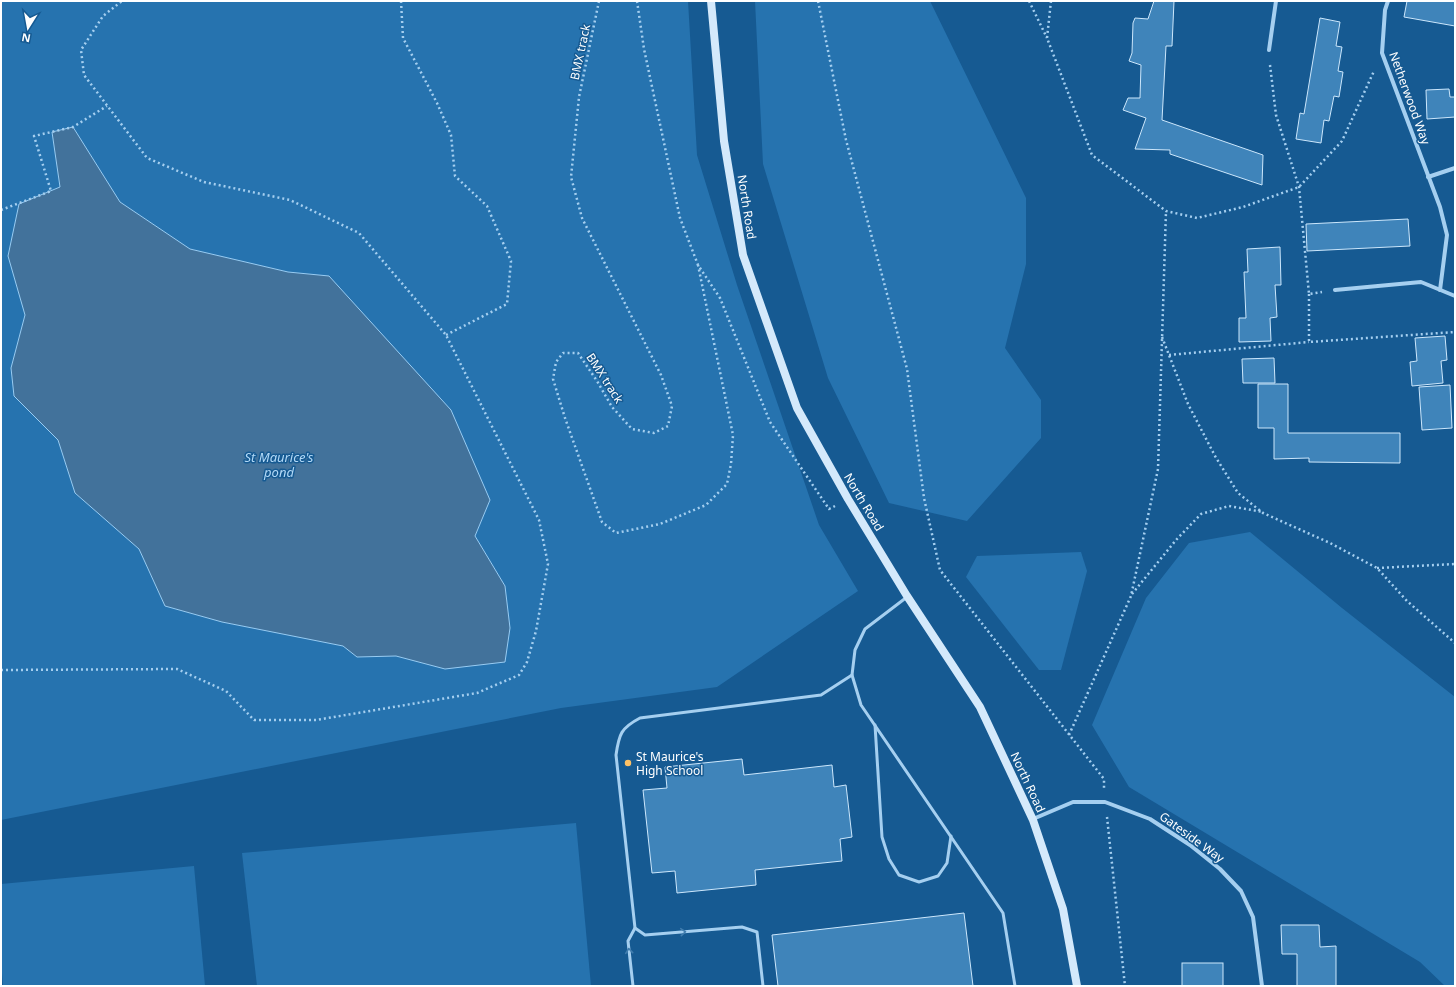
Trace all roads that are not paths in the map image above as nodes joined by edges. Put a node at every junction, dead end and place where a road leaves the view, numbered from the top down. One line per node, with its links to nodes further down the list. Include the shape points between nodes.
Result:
1 (711, 1): 10 (main road, North Road, via 724,141 743,256 797,408)
2 (1276, 1): 4 (street)
3 (1388, 1): 6 (street, Netherwood Way, via 1382,53)
4 (1269, 50)
5 (1455, 168): 6 (street)
6 (1428, 177): 8 (street, Netherwood Way, via 1440,207 1447,235)
7 (1335, 290): 8 (street, via 1421,282)
8 (1440, 290): 9 (street)
9 (1455, 296)
10 (907, 596): 11 (lane, via 865,629 855,650); 13 (main road, North Road, via 980,707)
11 (852, 675): 12 (lane, via 861,705); 15 (lane, via 821,695 640,718 627,725 618,739 616,755)
12 (875, 725): 14 (lane); 14 (lane, via 882,837 889,859 899,875 918,882 938,876 947,863)
13 (1033, 820): 19 (main road, North Road, via 1062,909); 20 (street, Gateside Way, via 1073,802 1106,802 1150,819 1190,845 1220,869 1241,892 1253,917)
14 (951, 836): 18 (lane, via 1003,913)
15 (635, 928): 16 (lane, one-way to 15, via 628,941); 17 (lane, one-way to 17, via 644,935 742,927 757,932)
16 (633, 986)
17 (763, 986)
18 (1015, 986)
19 (1077, 986)
20 (1262, 986)

